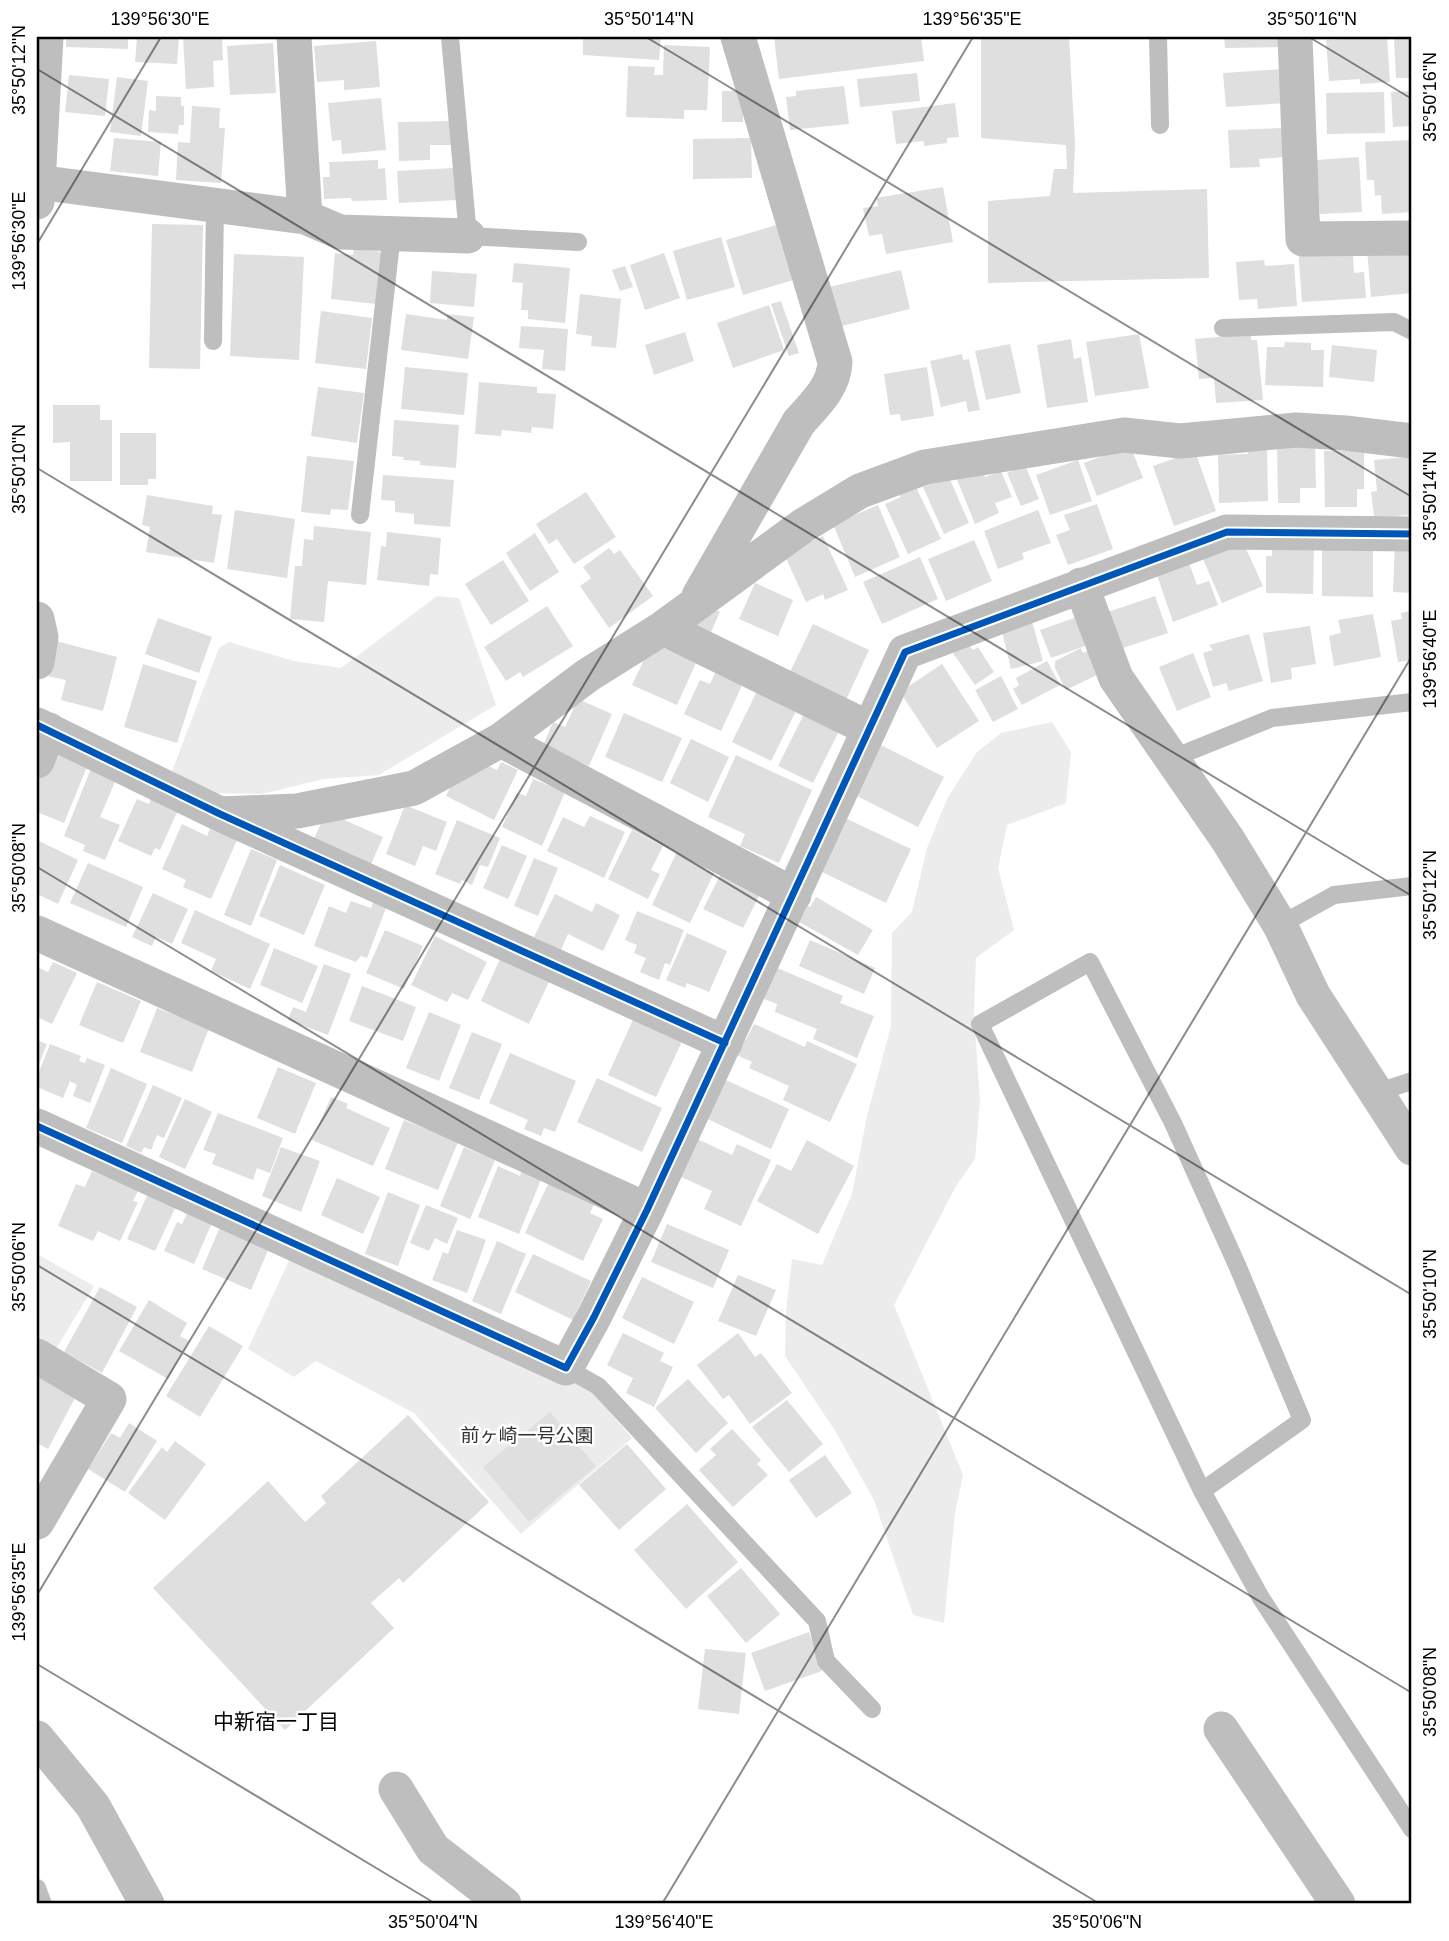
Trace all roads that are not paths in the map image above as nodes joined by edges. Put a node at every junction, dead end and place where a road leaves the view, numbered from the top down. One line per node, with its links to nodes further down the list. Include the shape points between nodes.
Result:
1 (46, 37): 8 (street)
2 (294, 37): 10 (street)
3 (450, 37): 12 (lane)
4 (738, 37): 22 (street, via 835,362 834,377 799,422)
5 (1158, 37): 7 (lane)
6 (1295, 37): 13 (street, via 1303,239)
7 (1160, 125)
8 (37, 189): 9 (street)
9 (215, 206): 10 (street); 17 (lane)
10 (305, 217): 11 (street, via 340,232)
11 (392, 234): 12 (street); 19 (lane)
12 (468, 236): 14 (lane)
13 (1412, 238)
14 (578, 242)
15 (1223, 328): 16 (lane, via 1394,322)
16 (1412, 331)
17 (213, 341)
18 (1412, 441): 22 (street, via 1296,430 1180,441 1124,435 925,467 860,491 804,525)
19 (360, 515)
20 (1412, 534): 21 (street, via 1227,532)
21 (1081, 585): 27 (street, via 905,652); 30 (street, via 1116,678)
22 (695, 604): 24 (street)
23 (37, 620): 25 (street)
24 (663, 628): 27 (street); 29 (street)
25 (37, 662)
26 (1412, 702): 30 (lane, via 1272,718)
27 (868, 728): 33 (street)
28 (41, 739): 31 (street)
29 (500, 740): 31 (street, via 414,788 297,811); 33 (street)
30 (1173, 758): 34 (street)
31 (220, 814): 36 (street)
32 (1412, 886): 34 (lane, via 1334,895)
33 (794, 895): 36 (street)
34 (1280, 925): 38 (street, via 1313,995)
35 (37, 933): 41 (street)
36 (724, 1043): 41 (street)
37 (1412, 1081): 38 (lane)
38 (1375, 1093): 40 (street)
39 (37, 1126): 43 (street)
40 (1412, 1149)
41 (647, 1210): 43 (street)
42 (37, 1356): 45 (street, via 109,1399)
43 (566, 1368): 46 (lane, via 598,1386 817,1621 827,1661)
44 (1202, 1491): 44 (lane, via 1303,1420 1173,1123 1090,962 981,1024); 50 (lane, via 1261,1598)
45 (37, 1522)
46 (872, 1709)
47 (1221, 1729): 55 (street)
48 (37, 1738): 53 (street, via 93,1806)
49 (396, 1789): 54 (street, via 433,1849)
50 (1412, 1829)
51 (37, 1888): 52 (lane)
52 (43, 1904)
53 (146, 1904)
54 (505, 1904)
55 (1338, 1904)

